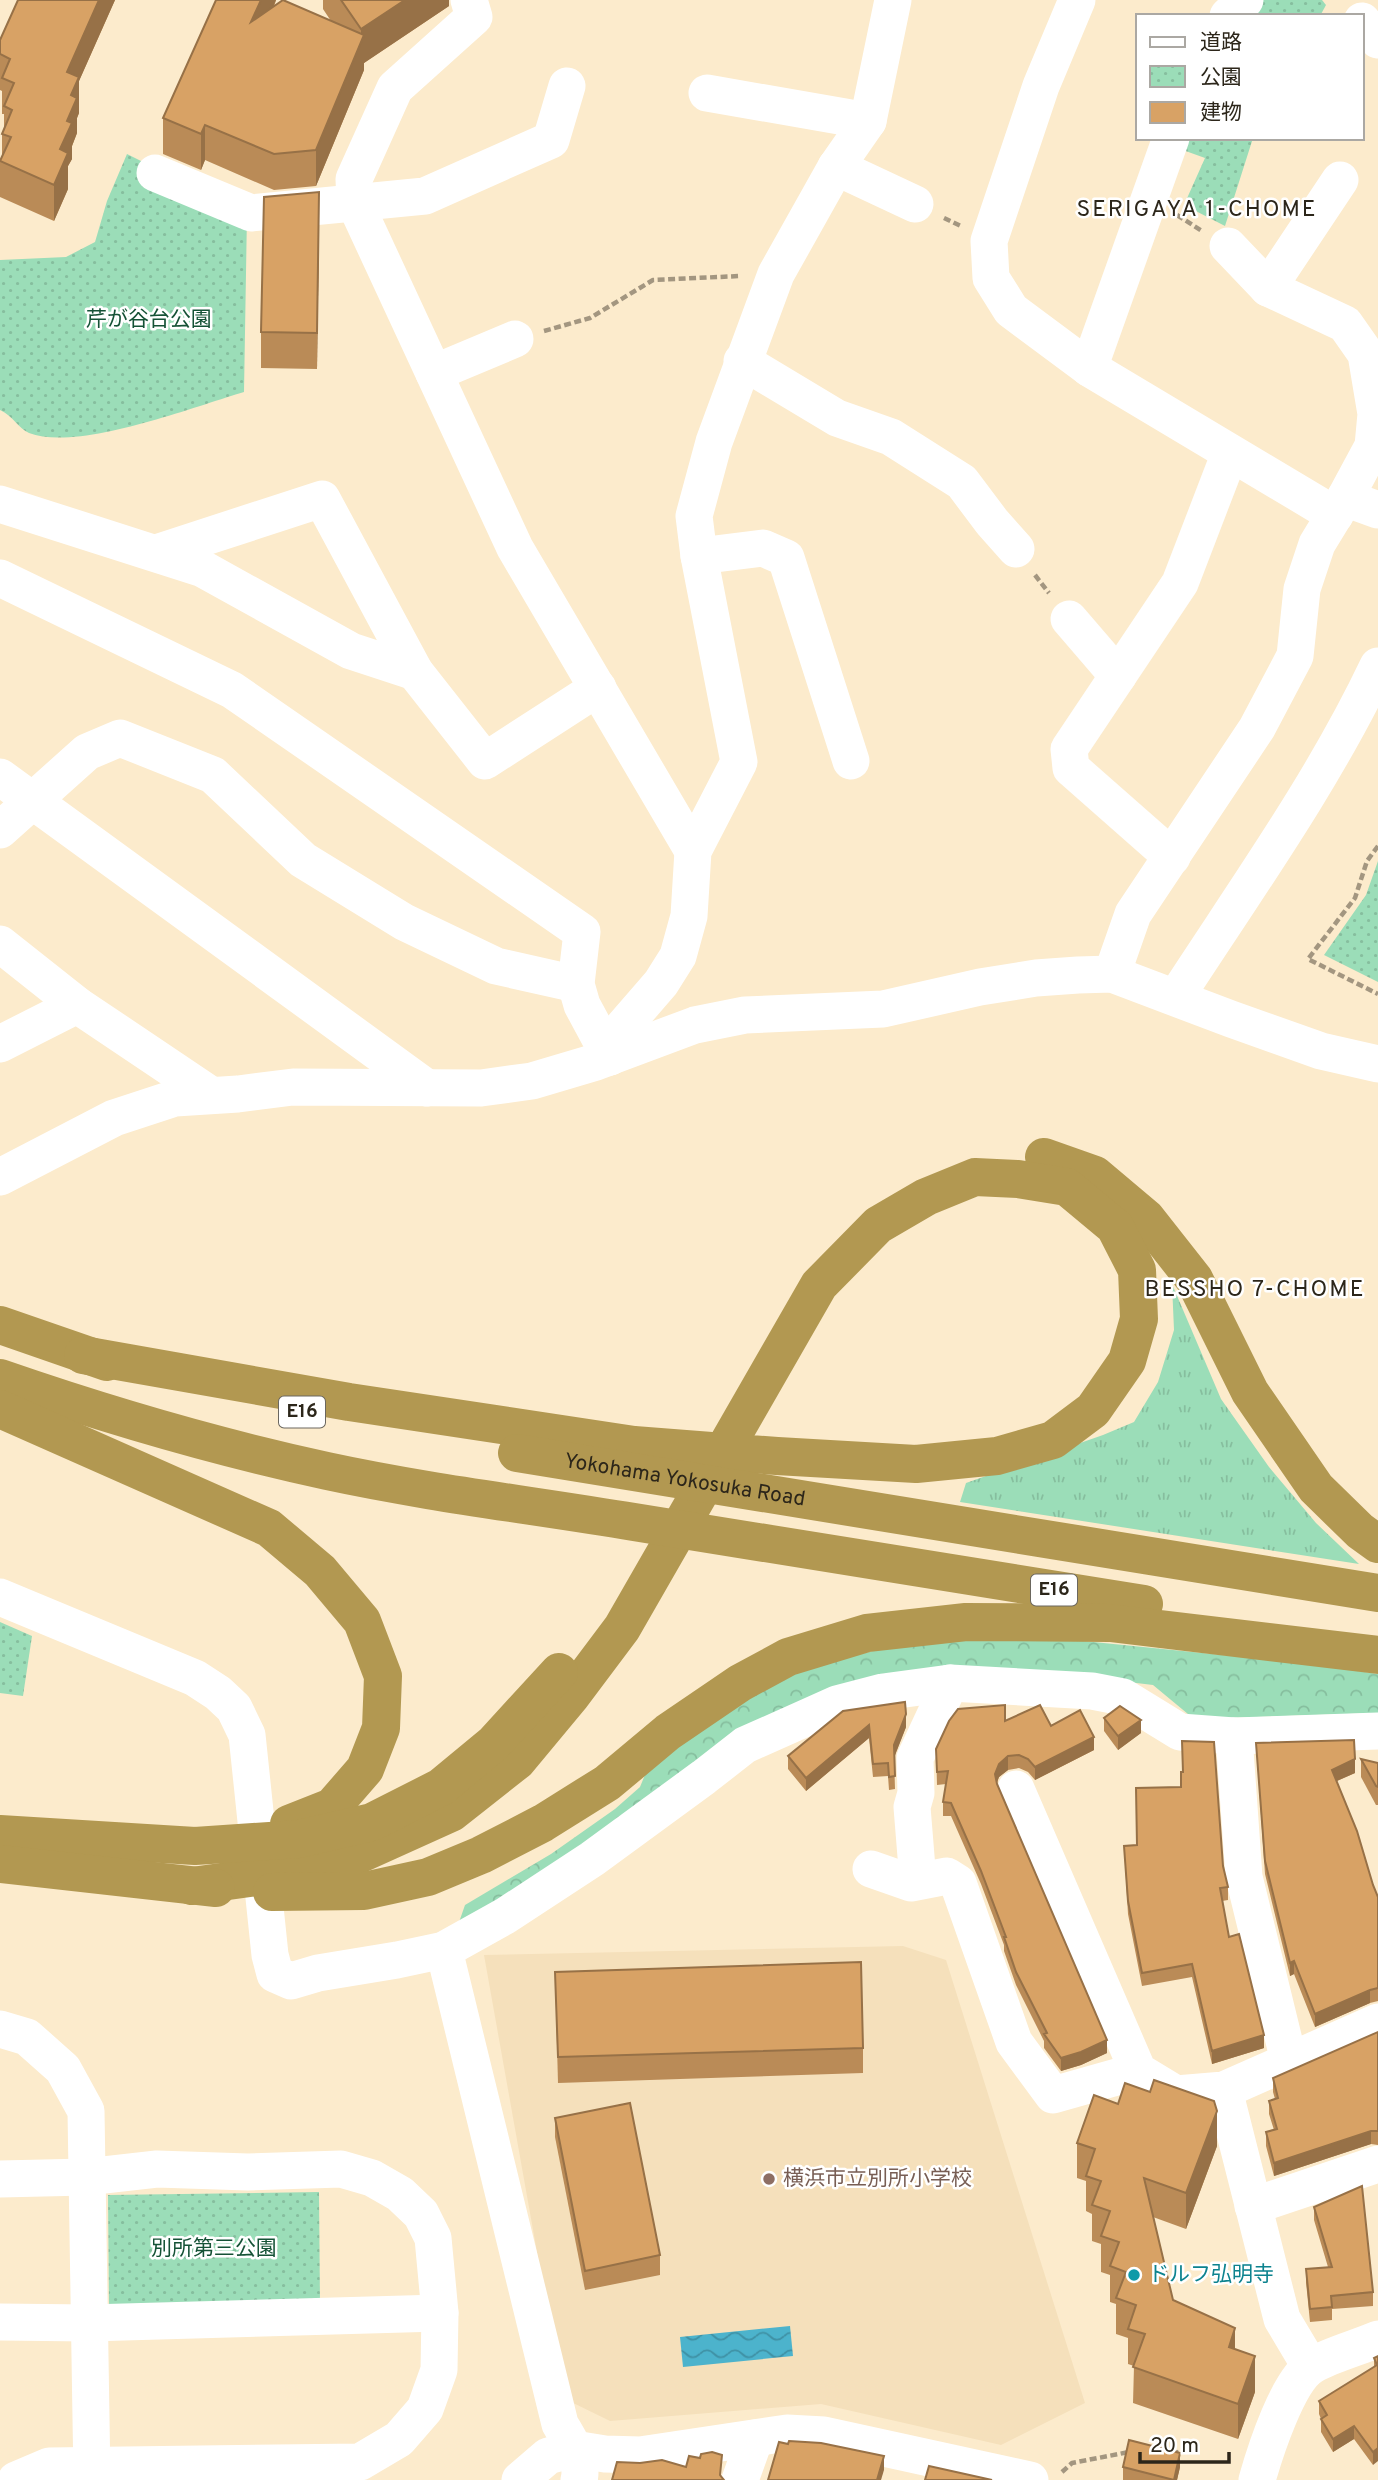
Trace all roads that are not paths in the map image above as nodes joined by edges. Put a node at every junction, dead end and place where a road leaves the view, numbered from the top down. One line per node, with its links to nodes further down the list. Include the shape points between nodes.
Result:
1 (469, 0): 15 (street, via 474,18 395,88 354,179)
2 (893, 0): 10 (street)
3 (1077, 0): 22 (street, via 975,233 990,278 1011,310)
4 (1245, 0): 5 (street)
5 (1230, 14)
6 (1364, 23): 7 (street)
7 (1378, 40)
8 (568, 86): 15 (street, via 551,140 425,196)
9 (707, 93): 10 (street)
10 (868, 121): 12 (street)
11 (1170, 140): 22 (street)
12 (836, 167): 16 (street); 21 (street, via 776,274)
13 (155, 173): 15 (street, via 251,212)
14 (1340, 180): 18 (street)
15 (355, 202): 23 (street)
16 (915, 204)
17 (1228, 246): 18 (street)
18 (1268, 288): 20 (street, via 1345,324)
19 (515, 339): 23 (street)
20 (1372, 353): 26 (street, via 1373,446)
21 (742, 361): 27 (street, via 837,418 891,437 962,482); 29 (street, via 694,516)
22 (1089, 368): 24 (street)
23 (434, 373): 35 (street, via 515,548)
24 (1230, 453): 26 (street); 34 (street, via 1180,583)
25 (0, 504): 28 (street)
26 (1353, 508): 41 (street, via 1317,544 1302,589 1295,656 1257,728)
27 (1016, 549)
28 (156, 553): 33 (street, via 203,569 351,651); 33 (street, via 323,499)
29 (699, 556): 36 (street, via 763,548 786,558); 40 (street, via 739,762)
30 (0, 578): 44 (street, via 232,690 582,932)
31 (1069, 619): 34 (street)
32 (1378, 666): 45 (street, via 1356,713)
33 (415, 672): 35 (street, via 485,761)
34 (1118, 676): 41 (street, via 1069,750 1071,768)
35 (598, 688): 40 (street)
36 (851, 761)
37 (0, 777): 38 (street)
38 (34, 802): 39 (street); 44 (street, via 87,752 120,738 213,775 303,860 404,922 496,966); 50 (street)
39 (0, 830)
40 (694, 851): 48 (street, via 689,916 678,956 622,1028)
41 (1172, 857): 43 (street, via 1133,914)
42 (0, 944): 46 (street)
43 (1112, 974): 45 (street); 48 (street, via 1036,978 883,1009 746,1015 695,1025)
44 (576, 984): 48 (street)
45 (1176, 997): 49 (street, via 1321,1051)
46 (77, 1005): 47 (street); 51 (street)
47 (0, 1044)
48 (610, 1057): 50 (street, via 532,1081 481,1088)
49 (1378, 1064)
50 (427, 1088): 51 (street, via 293,1087)
51 (211, 1096): 52 (street, via 175,1098 114,1118)
52 (0, 1177)
53 (0, 1325): 56 (highway, Yokohama Yokosuka Road / E16, via 189,1386 333,1419)
54 (0, 1378): 60 (highway, E16, via 179,1435 328,1471)
55 (0, 1409): 69 (highway, via 269,1528 320,1571 362,1621 383,1676 381,1728 365,1769 332,1807 293,1823)
56 (623, 1457): 58 (highway, Yokohama Yokosuka Road / E16, via 755,1492); 75 (highway, via 777,1456 916,1464 997,1457 1054,1440 1093,1410 1127,1361 1139,1319 1137,1270 1115,1227 1068,1187 975,1177 926,1197 878,1225 819,1285 622,1628 517,1761 451,1813 358,1855 300,1871)
57 (1378, 1544): 69 (highway, via 1316,1488 1250,1392 1194,1279 1146,1218 1095,1175 1046,1157 982,1154 887,1193 817,1251 603,1612 555,1677 493,1744 441,1787 372,1822 299,1839)
58 (1378, 1593)
59 (0, 1597): 76 (street, via 178,1670 234,1708 247,1735 275,1974 290,1981)
60 (1378, 1642)
61 (1378, 1655): 75 (highway, via 1110,1623 966,1622 867,1633 788,1657 740,1683 668,1732 607,1783 543,1823 428,1877 364,1891 295,1893)
62 (950, 1683): 64 (street, via 1123,1697 1180,1732); 73 (street, via 915,1758 912,1807); 76 (street, via 893,1690 837,1704 745,1745 592,1859)
63 (1378, 1731): 64 (street)
64 (1234, 1736): 79 (street, via 1244,1877)
65 (1016, 1789): 80 (street)
66 (0, 1816): 68 (highway)
67 (0, 1834): 68 (highway)
68 (132, 1843): 69 (highway)
69 (195, 1846)
70 (0, 1864): 72 (highway)
71 (871, 1869): 73 (street, via 911,1883)
72 (139, 1880): 74 (highway, via 53,1886); 75 (highway)
73 (918, 1881): 80 (street, via 947,1876 958,1883 1014,2042 1053,2095)
74 (0, 1884)
75 (192, 1886)
76 (444, 1950): 92 (street, via 560,2424)
77 (1378, 2022): 79 (street)
78 (0, 2029): 83 (street, via 27,2037 63,2069 86,2111)
79 (1289, 2062): 81 (street)
80 (1138, 2071): 81 (street, via 1176,2094)
81 (1224, 2090): 85 (street)
82 (1378, 2164): 85 (street)
83 (86, 2178): 84 (street); 86 (street, via 157,2169 341,2169 372,2178 400,2194 421,2214 433,2238); 88 (street)
84 (0, 2179)
85 (1253, 2206): 90 (street, via 1282,2319)
86 (440, 2314): 88 (street); 94 (street, via 439,2370 425,2409 399,2439 360,2462)
87 (0, 2322): 88 (street)
88 (89, 2323): 94 (street)
89 (1378, 2339): 90 (street)
90 (1310, 2366): 99 (street, via 1290,2393)
91 (755, 2438): 92 (street, via 640,2455 605,2454); 93 (street, via 787,2432 824,2435); 97 (street)
92 (577, 2464): 96 (street, via 548,2456)
93 (904, 2467): 98 (street)
94 (92, 2473): 95 (street, via 49,2466)
95 (16, 2480)
96 (520, 2480)
97 (740, 2480)
98 (1030, 2480)
99 (1257, 2480)

